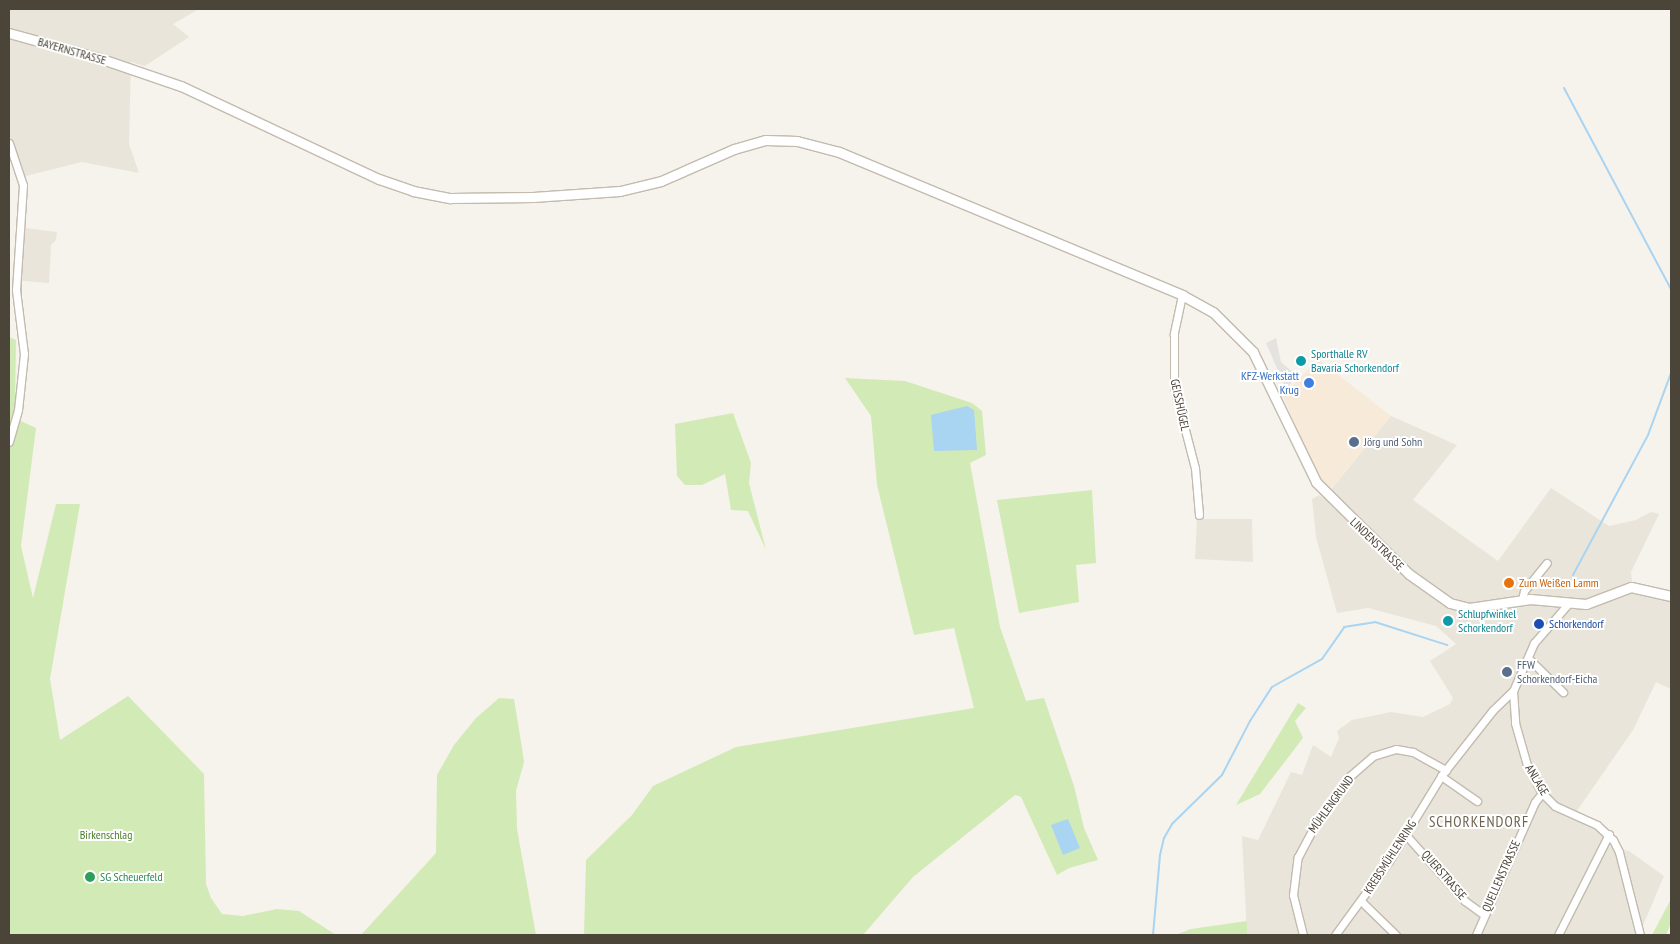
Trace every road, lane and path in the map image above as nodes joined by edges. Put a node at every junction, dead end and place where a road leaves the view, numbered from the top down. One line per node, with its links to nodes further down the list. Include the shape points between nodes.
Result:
1 (9, 33): 3 (street, BAYERNSTRASSE, via 135,70 230,107 379,180 443,197 470,200 620,191 661,181 734,149 772,140 815,144)
2 (9, 144): 5 (street, via 23,185 24,203 16,290 24,343 23,366 18,410)
3 (915, 184): 4 (street, LINDENSTRASSE)
4 (1182, 295): 6 (street, GEISSHÜGEL, via 1174,334 1174,387 1195,468); 9 (street, LINDENSTRASSE, via 1213,312 1247,344 1262,368 1316,482 1409,574 1457,606 1475,608)
5 (9, 442)
6 (1199, 514)
7 (1547, 563): 9 (street, via 1524,591)
8 (1671, 596): 10 (street, LINDENSTRASSE, via 1631,587 1586,604)
9 (1522, 599): 10 (street, LINDENSTRASSE)
10 (1568, 604): 11 (street, via 1538,637)
11 (1528, 658): 12 (street); 13 (street)
12 (1513, 691): 14 (street, KREBSMÜHLENRING, via 1492,710); 15 (street, ANLAGE, via 1519,740 1527,765)
13 (1563, 692)
14 (1444, 773): 16 (street); 17 (street, KREBSMÜHLENRING); 21 (street, MÜHLENGRUND, via 1413,752 1396,749 1373,756 1350,776 1314,826 1298,857 1293,894)
15 (1542, 793): 18 (street, ANLAGE, via 1555,806 1597,825); 20 (street, QUELLENSTRASSE, via 1534,802)
16 (1477, 801)
17 (1405, 834): 19 (street, KREBSMÜHLENRING); 20 (street, QUERSTRASSE, via 1465,901)
18 (1608, 834): 25 (street); 26 (street, ANLAGE, via 1619,852)
19 (1361, 901): 22 (street, KREBSMÜHLENRING); 23 (street)
20 (1484, 915): 24 (street, QUELLENSTRASSE)
21 (1303, 935)
22 (1335, 935)
23 (1396, 935)
24 (1476, 935)
25 (1558, 935)
26 (1640, 935)

